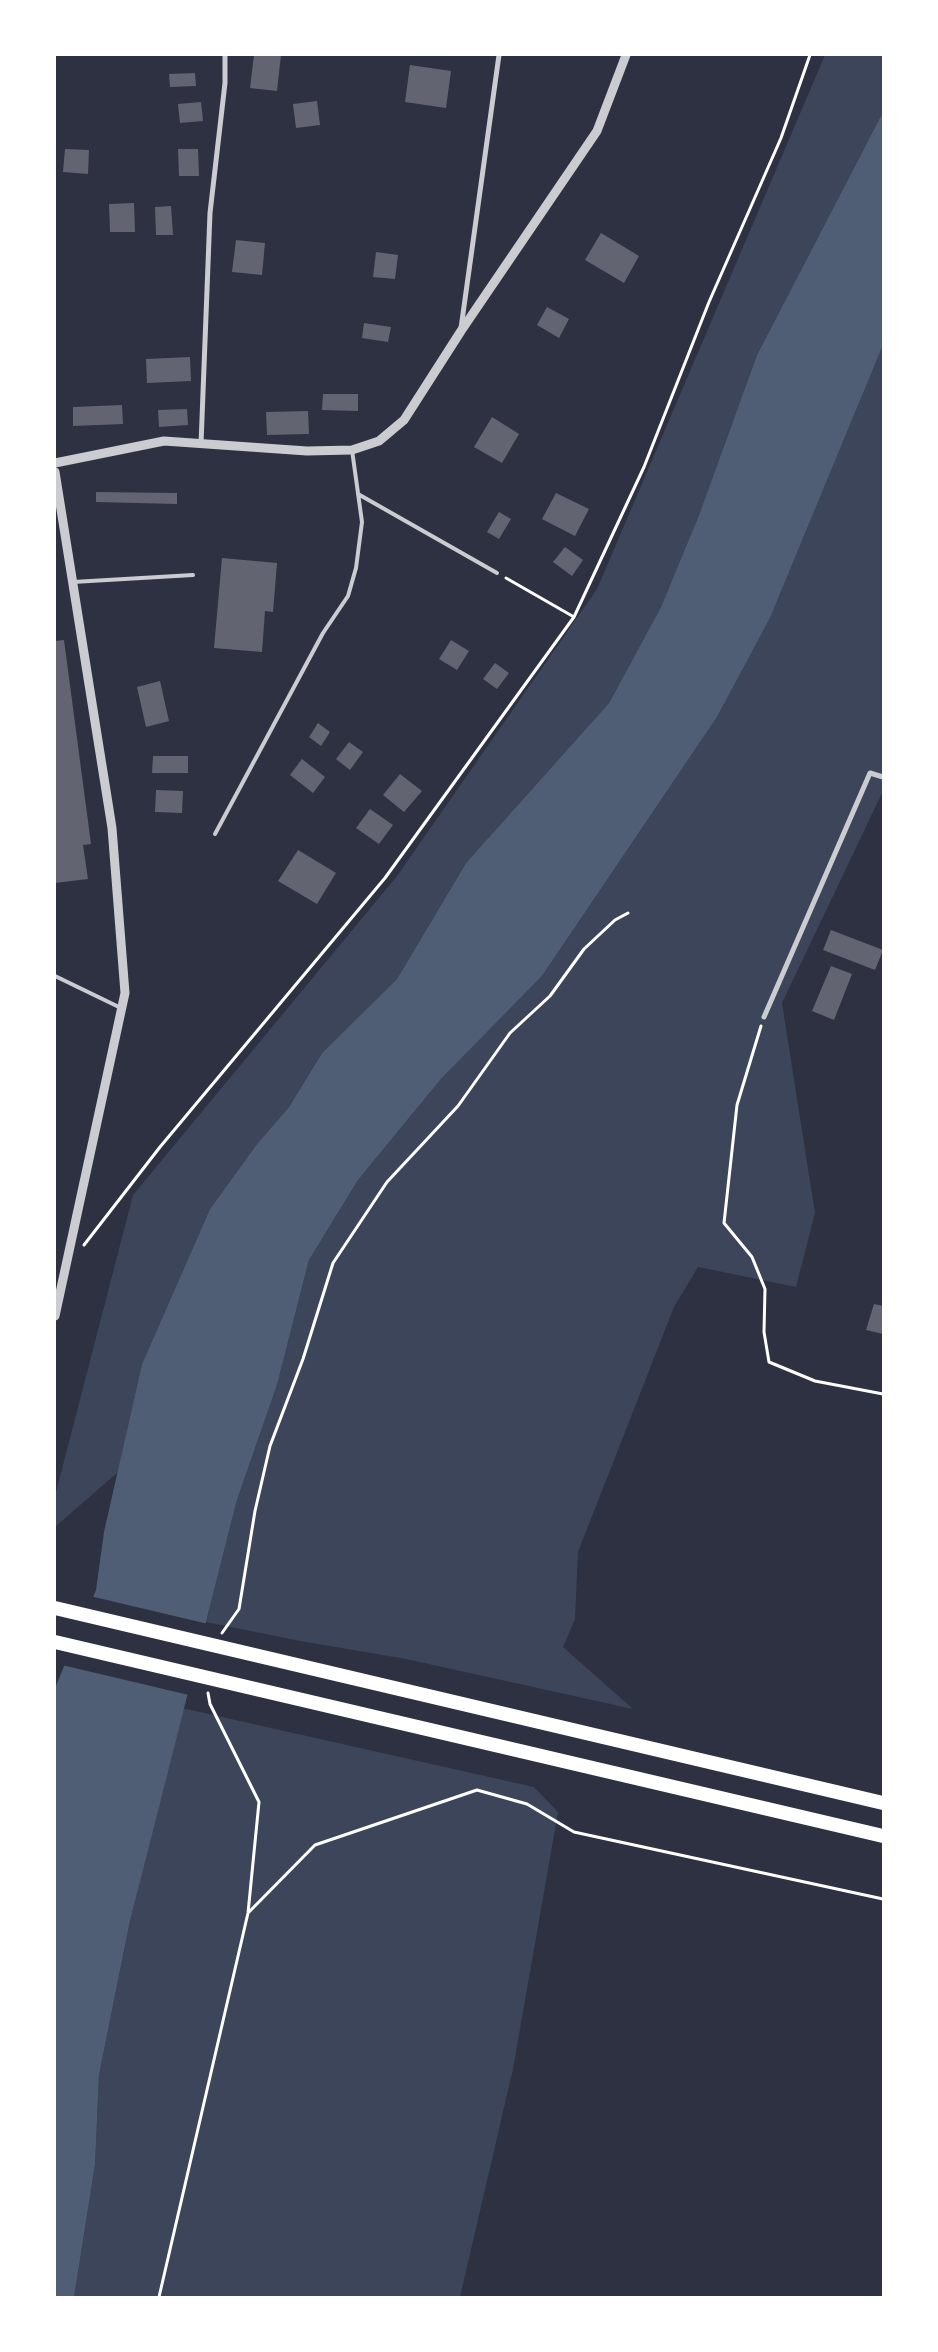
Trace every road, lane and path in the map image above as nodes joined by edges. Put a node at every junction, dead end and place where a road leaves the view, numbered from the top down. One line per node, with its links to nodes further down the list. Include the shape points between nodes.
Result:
1 (225, 55): 6 (street, via 225,83 210,212)
2 (499, 55): 5 (street)
3 (626, 55): 5 (street, via 597,131)
4 (810, 55): 14 (path, via 781,138 709,302 644,467)
5 (461, 331): 7 (street, via 404,420 379,440)
6 (201, 444): 7 (street, via 307,451); 8 (street, via 164,441)
7 (352, 450): 10 (lane)
8 (55, 463)
9 (55, 472): 13 (street)
10 (358, 494): 11 (lane); 16 (lane, via 362,522 356,568 348,596 319,642)
11 (496, 573): 14 (path)
12 (193, 575): 13 (lane)
13 (73, 582): 19 (street, via 112,828 124,994)
14 (574, 617): 21 (path, via 385,878 160,1147)
15 (883, 777): 20 (street, via 870,773)
16 (215, 834)
17 (628, 913): 25 (path, via 615,920 584,949 550,996 510,1034 458,1106 387,1182 333,1263 270,1446 255,1511 239,1609)
18 (55, 976): 19 (lane)
19 (122, 1008): 22 (street)
20 (764, 1017): 23 (path, via 737,1104 724,1223 752,1258 765,1289 764,1332 770,1362 815,1381)
21 (83, 1247)
22 (55, 1316)
23 (883, 1394)
24 (55, 1608): 28 (highway)
25 (217, 1639)
26 (55, 1642): 29 (highway)
27 (207, 1687): 31 (path, via 210,1704 259,1802)
28 (883, 1803)
29 (883, 1836)
30 (883, 1899): 31 (path, via 574,1832 528,1804 477,1790 315,1845)
31 (248, 1913): 32 (path)
32 (159, 2297)

